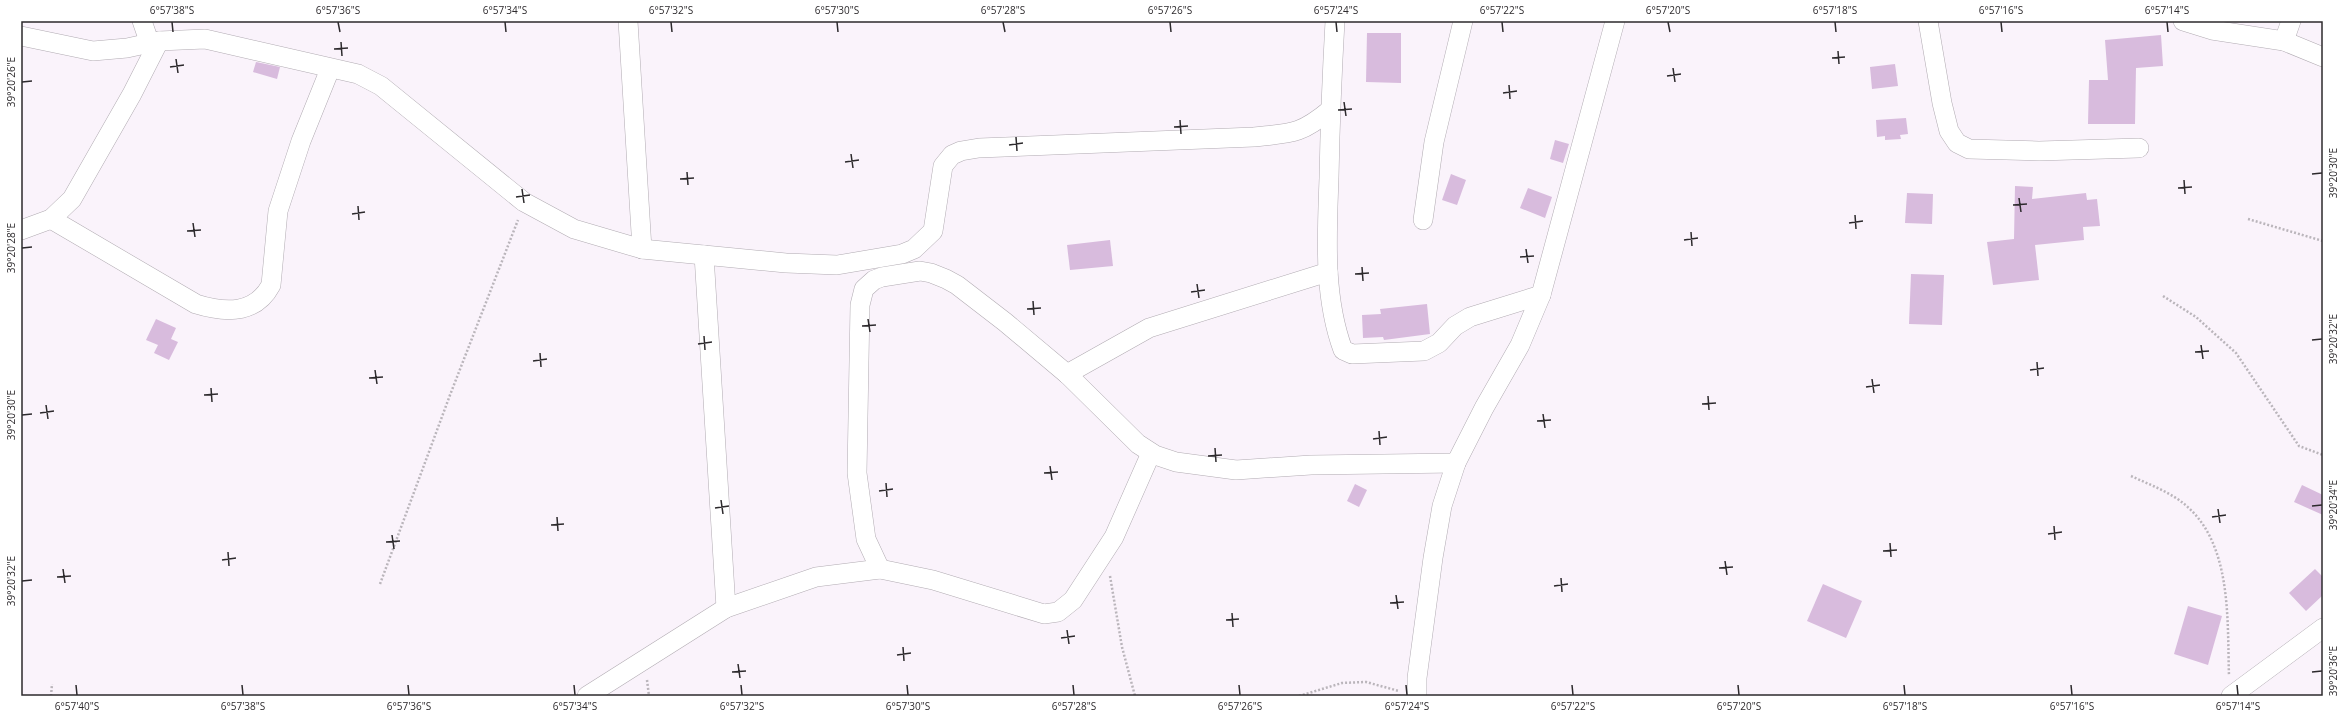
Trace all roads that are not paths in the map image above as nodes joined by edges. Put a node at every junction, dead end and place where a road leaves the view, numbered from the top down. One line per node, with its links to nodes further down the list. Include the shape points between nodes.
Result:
1 (142, 21): 11 (street)
2 (628, 21): 19 (street)
3 (1335, 21): 14 (street)
4 (1462, 21): 17 (street, via 1434,142)
5 (1615, 21): 22 (street)
6 (1928, 21): 15 (street, via 1942,103 1949,131 1957,143 1969,149 2039,151)
7 (2183, 21): 10 (street, via 2212,30)
8 (2292, 21): 10 (street)
9 (21, 36): 11 (street, via 93,51)
10 (2284, 41): 12 (street)
11 (154, 43): 13 (street, via 205,39); 16 (street, via 132,94 74,194 66,206)
12 (2323, 57)
13 (330, 69): 16 (street, via 301,141 278,211 271,285 266,295 253,306 236,310 208,308 196,304); 19 (street, via 358,74 381,86 524,202 574,229)
14 (1330, 110): 20 (street, via 1306,128 1254,137 979,148 961,151 952,155 941,171 933,231 914,249 889,257 837,265); 21 (street)
15 (2139, 148)
16 (51, 219): 18 (street)
17 (1423, 220)
18 (21, 230)
19 (642, 249): 20 (street)
20 (704, 255): 27 (street)
21 (1328, 272): 22 (street, via 1342,346 1348,354 1424,351 1439,343 1456,326 1470,317); 23 (street, via 1149,328)
22 (1541, 295): 25 (street, via 1520,345)
23 (1067, 374): 24 (street, via 1127,435); 26 (street, via 1005,322 946,279 920,272 882,277 864,289 860,304 857,474 866,539)
24 (1151, 453): 25 (street, via 1176,462 1236,470 1311,465); 26 (street, via 1114,537 1074,600 1058,612 1044,614 933,580)
25 (1456, 463): 31 (street, via 1442,506 1433,558 1417,678)
26 (880, 569): 27 (street, via 816,577)
27 (726, 608): 30 (street)
28 (2323, 628): 29 (street)
29 (2230, 688)
30 (586, 696)
31 (1417, 696)

